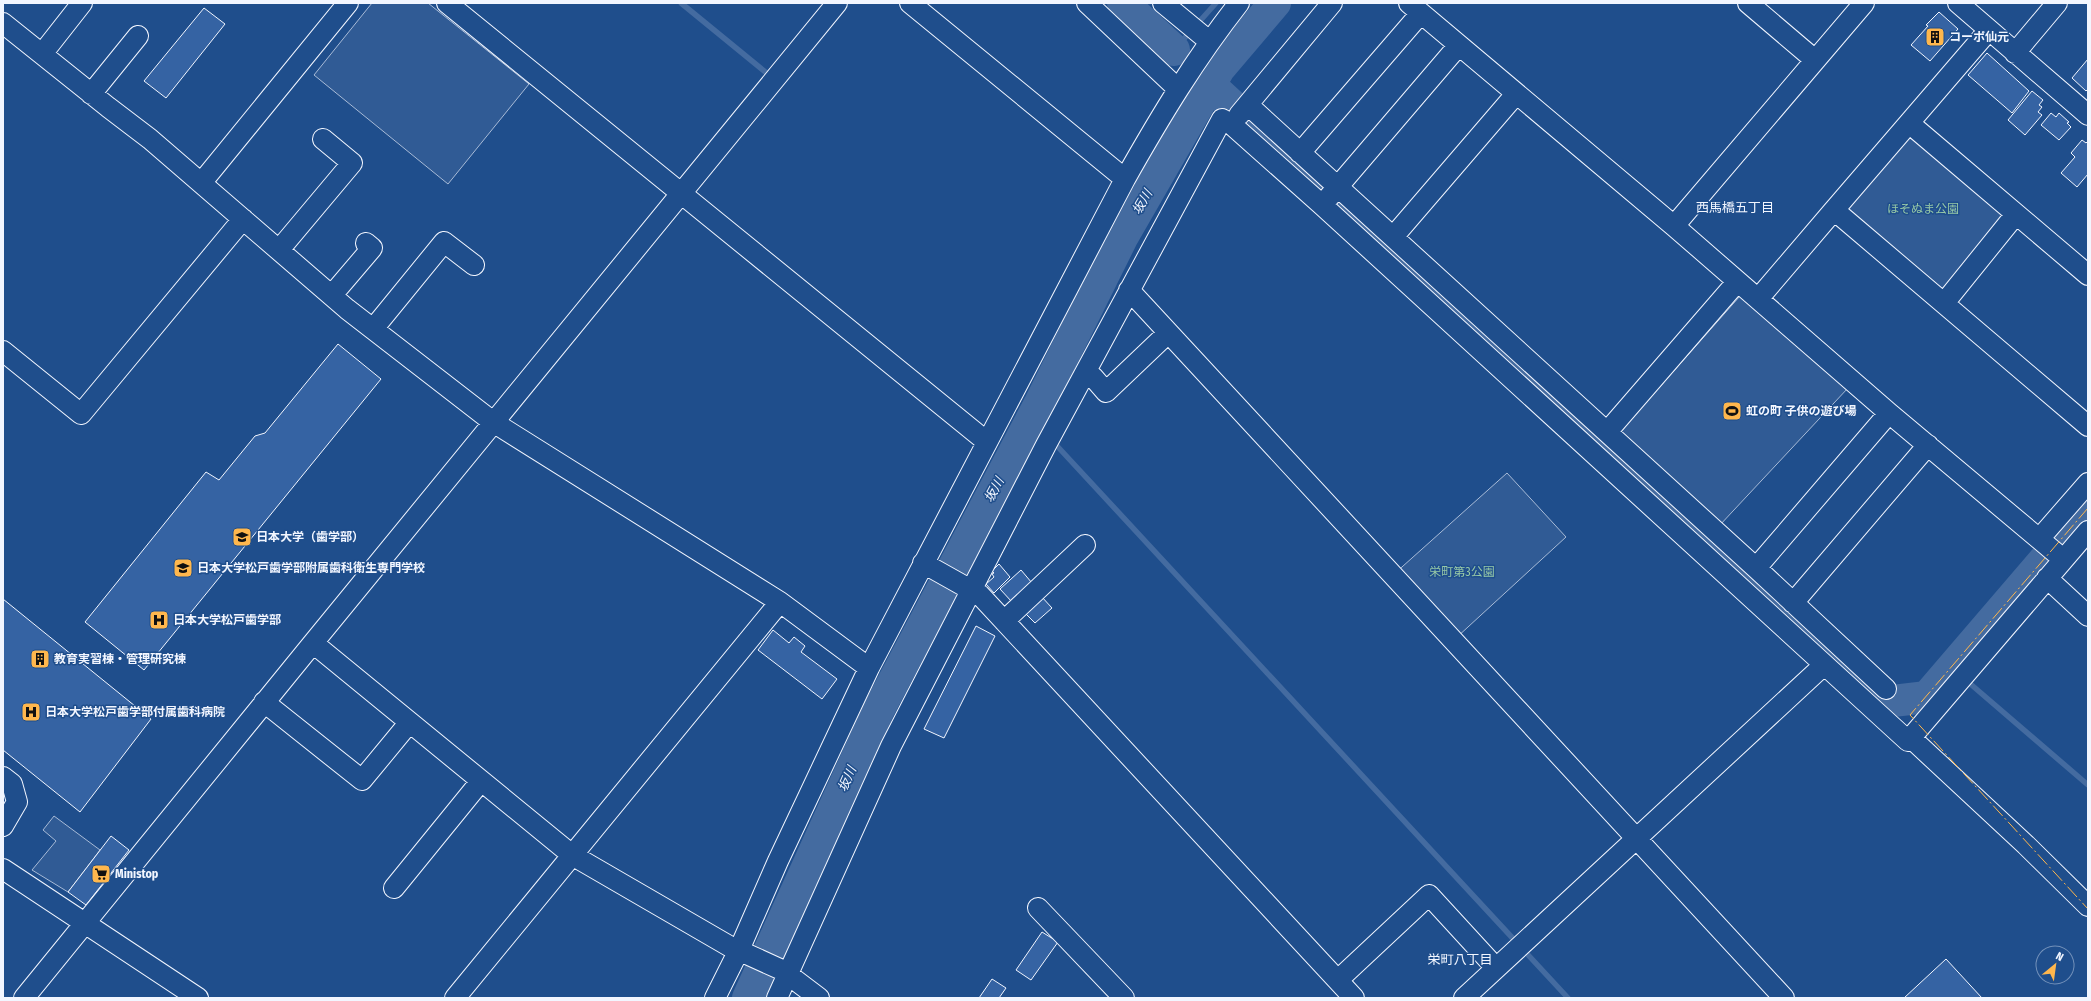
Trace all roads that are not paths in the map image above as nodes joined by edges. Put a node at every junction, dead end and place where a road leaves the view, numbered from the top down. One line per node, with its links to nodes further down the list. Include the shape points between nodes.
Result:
1 (82, 3): 21 (street)
2 (348, 3): 32 (street)
3 (446, 3): 34 (street)
4 (837, 3): 34 (street)
5 (910, 3): 31 (street)
6 (1087, 3): 23 (street)
7 (1163, 3): 19 (street, via 1189,23)
8 (1239, 3): 19 (street)
9 (1332, 3): 27 (street)
10 (1748, 3): 22 (street)
11 (1864, 3): 22 (street)
12 (1958, 3): 16 (street)
13 (2057, 3): 20 (street)
14 (1415, 8): 18 (street); 30 (street)
15 (3, 23): 21 (street)
16 (1989, 30): 20 (street); 28 (street)
17 (138, 36): 24 (street)
18 (1459, 45): 25 (street); 33 (street)
19 (1205, 48): 23 (street)
20 (2015, 53): 26 (street)
21 (42, 54): 24 (street)
22 (1815, 60): 39 (street)
23 (1180, 86): 31 (street)
24 (91, 94): 32 (street)
25 (1516, 94): 39 (street); 40 (street)
26 (2088, 115)
27 (1238, 116): 30 (street); 35 (street); 46 (street, via 1222,119)
28 (1909, 123): 36 (street); 37 (street)
29 (323, 139): 42 (street, via 352,163)
30 (1300, 153): 33 (street)
31 (1125, 179): 58 (street)
32 (202, 182): 38 (street)
33 (1338, 187): 35 (street); 40 (street)
34 (681, 195): 55 (street); 58 (street)
35 (1322, 205): 74 (street)
36 (1834, 210): 48 (street); 49 (street)
37 (2016, 214): 44 (street); 49 (street)
38 (243, 219): 42 (street); 52 (street, via 81,414)
39 (1674, 226): 45 (street)
40 (1393, 238): 57 (street)
41 (366, 243): 47 (street, via 372,248)
42 (279, 250): 47 (street)
43 (474, 265): 50 (street, via 444,242)
44 (2088, 275)
45 (1737, 282): 48 (street); 57 (street)
46 (1129, 290): 51 (street); 68 (street)
47 (332, 296): 50 (street)
48 (1758, 299): 54 (street)
49 (1945, 302): 56 (street)
50 (373, 329): 55 (street)
51 (1168, 333): 53 (street, via 1106,392); 83 (street)
52 (3, 351)
53 (1093, 377)
54 (1889, 413): 59 (street); 66 (street)
55 (493, 422): 69 (street); 73 (street)
56 (2088, 426)
57 (1607, 432): 66 (street)
58 (987, 442): 65 (street)
59 (1928, 445): 62 (street); 70 (street)
60 (2088, 483): 62 (street)
61 (2088, 531): 64 (street)
62 (2040, 538): 64 (street)
63 (1085, 545): 72 (street)
64 (2063, 559): 67 (street)
65 (926, 565): 68 (street); 75 (street)
66 (1756, 568): 70 (street)
67 (2047, 578): 71 (street); 79 (street)
68 (969, 587): 72 (street); 92 (street, via 891,746)
69 (780, 602): 75 (street); 84 (street)
70 (1793, 603): 76 (street)
71 (2088, 616)
72 (1004, 621): 93 (street)
73 (313, 643): 77 (street); 78 (street)
74 (1824, 664): 79 (street, via 1908,741); 83 (street)
75 (869, 668): 90 (street, via 778,861)
76 (1886, 689)
77 (264, 702): 78 (street, via 362,780); 89 (street)
78 (409, 723): 81 (street)
79 (1911, 738): 87 (street, via 2026,844)
80 (3, 777): 82 (street, via 12,784 17,802)
81 (481, 781): 84 (street); 86 (street)
82 (3, 826)
83 (1636, 838): 91 (street); 103 (street)
84 (572, 855): 90 (street); 96 (street)
85 (3, 869): 89 (street)
86 (394, 888)
87 (2088, 906)
88 (1038, 908): 100 (street)
89 (84, 923): 94 (street); 95 (street)
90 (742, 951): 92 (street); 97 (street)
91 (1496, 968): 93 (street, via 1429,895); 102 (street)
92 (786, 972): 98 (street); 99 (street)
93 (1338, 980): 101 (street)
94 (24, 998)
95 (198, 998)
96 (455, 998)
97 (715, 998)
98 (777, 998)
99 (819, 998)
100 (1124, 998)
101 (1354, 998)
102 (1464, 998)
103 (1784, 998)

